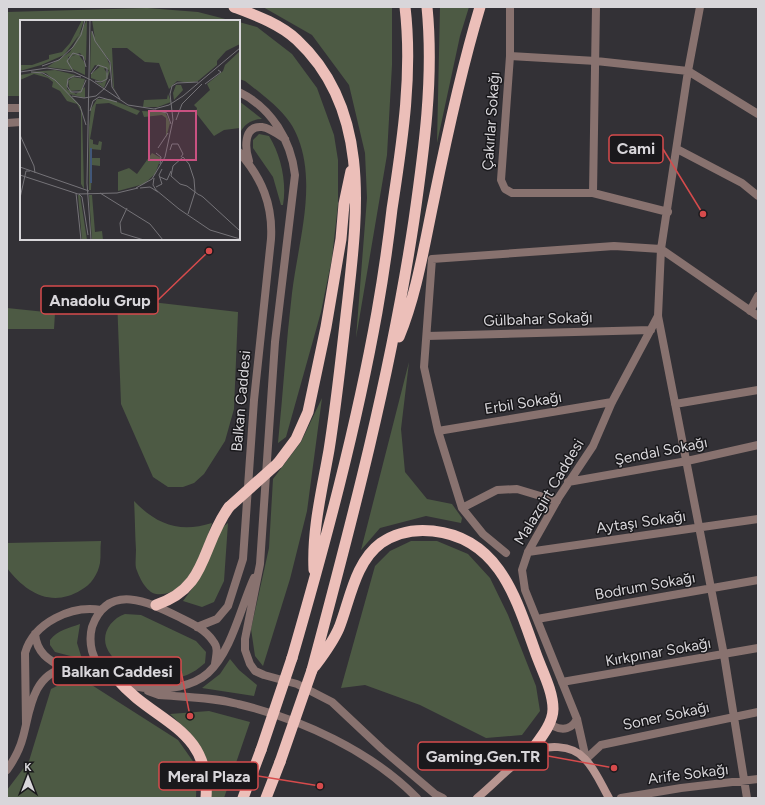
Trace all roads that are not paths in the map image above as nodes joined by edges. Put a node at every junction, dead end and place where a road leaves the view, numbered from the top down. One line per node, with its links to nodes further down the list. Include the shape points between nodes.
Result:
1 (234, 7): 20 (highway, via 260,17 296,39 318,63 341,105 351,135)
2 (405, 7): 48 (highway, via 408,51 404,115 377,312 351,440)
3 (427, 7): 32 (highway, via 429,48 426,118 408,258)
4 (480, 7): 32 (highway, via 463,66 412,300)
5 (510, 7): 8 (street, Çakırlar Sokağı)
6 (596, 7): 9 (street)
7 (700, 7): 10 (street)
8 (510, 56): 9 (street); 22 (street, Çakırlar Sokağı, via 501,180 505,189 512,193)
9 (596, 60): 10 (street); 22 (street)
10 (688, 71): 14 (street); 18 (street)
11 (240, 92): 17 (street, via 264,111)
12 (7, 108): 13 (street)
13 (20, 108)
14 (758, 114)
15 (7, 122): 16 (street)
16 (20, 122)
17 (287, 140): 21 (street, via 263,127 256,128 246,139 245,152); 46 (street, via 295,175 275,342)
18 (677, 149): 23 (street, via 742,183); 24 (street)
19 (240, 153): 21 (street)
20 (354, 159): 48 (highway, via 354,244 331,435 315,526); 50 (highway, bridge, via 344,204 341,239 326,327 308,412 296,439 278,463 229,507 213,532 201,567 192,581 174,597)
21 (250, 164): 53 (street, Balkan Caddesi, via 266,193 272,223 254,400 243,559 228,606 216,618)
22 (593, 193): 24 (street, Çakırlar Sokağı)
23 (758, 196)
24 (668, 212): 25 (street)
25 (662, 249): 27 (street); 28 (street); 31 (street, via 614,246 432,259)
26 (758, 296): 27 (street)
27 (750, 311): 29 (street)
28 (658, 316): 30 (street, Malazgirt Caddesi); 35 (street)
29 (758, 316)
30 (651, 330): 31 (street, Gülbahar Sokağı); 34 (street, Malazgirt Caddesi)
31 (427, 336): 36 (street, via 424,366)
32 (390, 358): 59 (highway, via 348,538)
33 (758, 390): 35 (street)
34 (612, 402): 36 (street, Erbil Sokağı); 39 (street, Malazgirt Caddesi, via 593,446)
35 (675, 404): 38 (street)
36 (438, 431): 41 (street)
37 (758, 445): 38 (street, Şendal Sokağı)
38 (687, 461): 39 (street, Şendal Sokağı); 43 (street)
39 (568, 482): 40 (street, Malazgirt Caddesi)
40 (557, 501): 41 (street, via 517,489 497,490); 44 (street, Malazgirt Caddesi)
41 (462, 508): 45 (street, via 483,534)
42 (758, 519): 43 (street, Aytaşı Sokağı)
43 (698, 528): 44 (street, Aytaşı Sokağı); 49 (street)
44 (528, 552): 52 (street, Malazgirt Caddesi, via 522,570 522,580)
45 (506, 553)
46 (260, 564): 57 (street, via 232,635); 78 (street, via 245,645 252,667 264,675 297,684 332,702 382,749)
47 (758, 580): 49 (street, Bodrum Sokağı)
48 (314, 581): 75 (highway, bridge, via 292,658)
49 (711, 588): 52 (street, Bodrum Sokağı); 56 (street)
50 (156, 605): 51 (street, via 129,599 114,602); 53 (street)
51 (101, 610): 54 (street, via 87,608 62,616 49,622); 60 (street, via 91,630 90,642 97,663)
52 (537, 619): 62 (street, Malazgirt Caddesi)
53 (198, 627): 57 (street, via 214,641 217,649)
54 (35, 634): 58 (street, via 43,656); 68 (street, via 28,641 25,653)
55 (758, 648): 56 (street, Kırkpınar Sokağı)
56 (724, 655): 62 (street, Kırkpınar Sokağı); 65 (street)
57 (215, 664): 63 (street, via 206,675 191,684 176,688)
58 (64, 668): 60 (street, via 79,667); 68 (street, via 42,680)
59 (312, 670): 67 (highway, via 328,650 335,636 356,578 381,543 410,531 443,532 477,546 505,577 551,694 553,709); 76 (highway, bridge)
60 (104, 672): 61 (street)
61 (117, 679): 63 (street); 74 (highway, via 137,699 190,739 201,757 206,772)
62 (562, 682): 66 (street, Malazgirt Caddesi)
63 (142, 688): 77 (street, via 159,695 237,703 301,724 326,735 376,765)
64 (758, 712): 65 (street, Soner Sokağı)
65 (735, 716): 70 (street, Soner Sokağı, via 601,745); 73 (street)
66 (577, 719): 67 (street, via 571,727 565,729 553,726); 70 (street, Malazgirt Caddesi)
67 (550, 720): 69 (highway)
68 (26, 724): 71 (street, via 19,749)
69 (529, 754): 70 (main road, via 552,747 564,748 575,751); 79 (main road)
70 (586, 759): 80 (main road, Malazgirt Caddesi)
71 (7, 770)
72 (758, 779): 73 (street, Arife Sokağı)
73 (744, 781): 81 (street, Arife Sokağı); 82 (street)
74 (206, 798)
75 (243, 798)
76 (266, 798)
77 (417, 798)
78 (444, 798)
79 (477, 798)
80 (609, 798)
81 (621, 798)
82 (747, 798)

